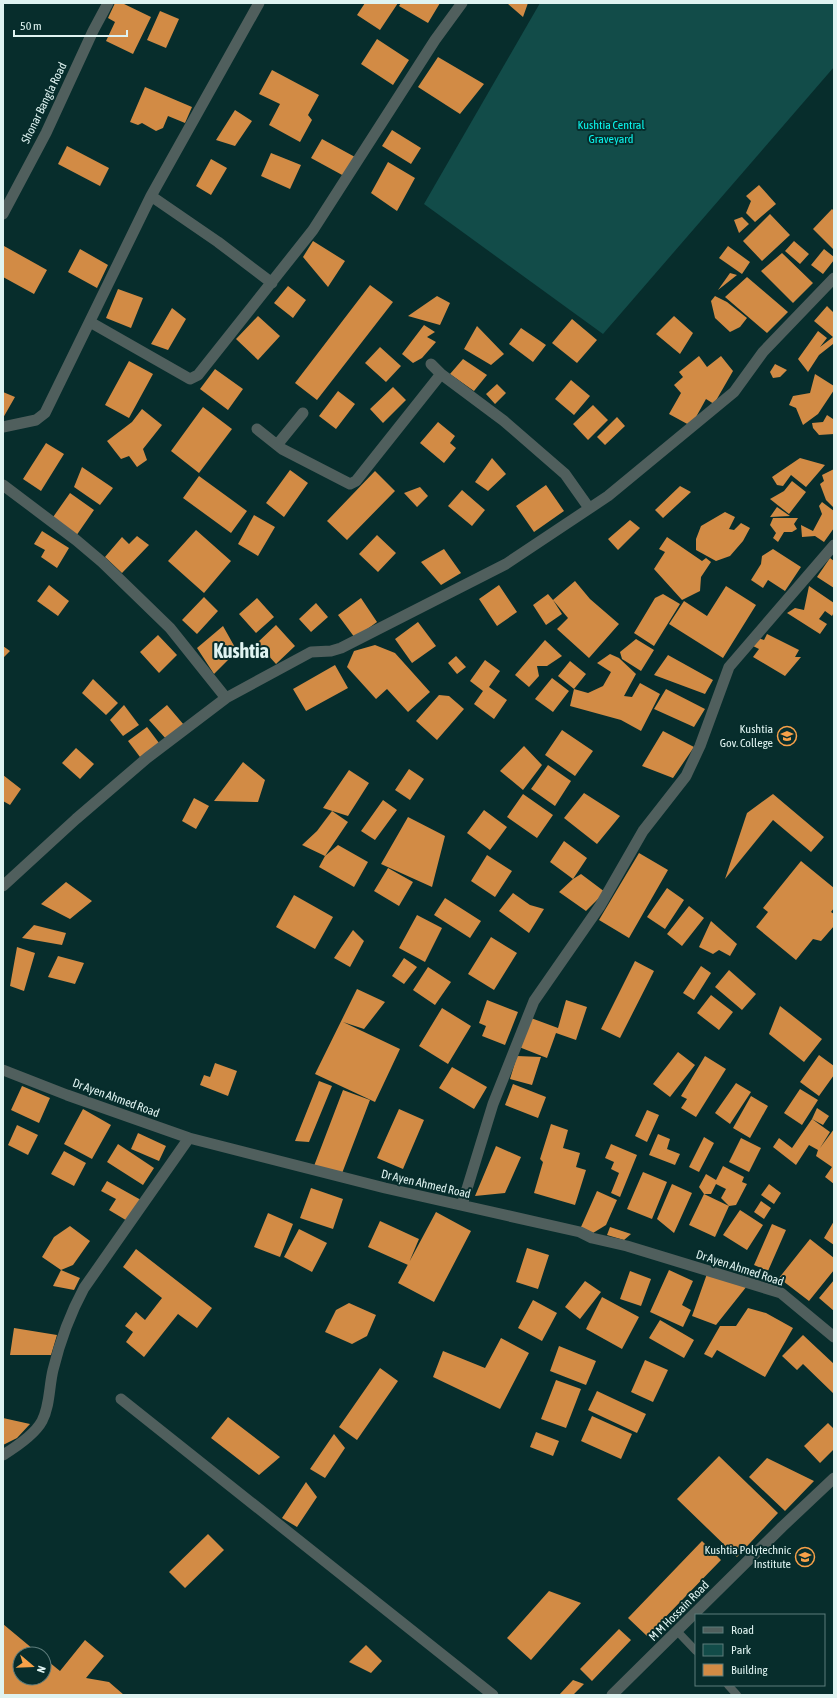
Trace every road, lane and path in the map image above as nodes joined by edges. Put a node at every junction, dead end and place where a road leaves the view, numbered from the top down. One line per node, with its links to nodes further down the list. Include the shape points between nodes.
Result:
1 (108, 3): 5 (street, Shonar Bangla Road, via 46,133)
2 (259, 3): 4 (street)
3 (462, 3): 7 (street, via 435,40 313,230)
4 (151, 196): 7 (street, via 218,242); 8 (street)
5 (3, 214)
6 (834, 278): 16 (street, via 763,352 734,392 608,496)
7 (272, 284): 8 (street, via 198,376 190,378)
8 (90, 322): 12 (street, via 45,413 36,420)
9 (431, 364): 10 (street)
10 (441, 374): 14 (street, via 356,481 350,484); 16 (street, via 504,421 565,474)
11 (303, 413): 14 (street)
12 (3, 427)
13 (257, 429): 14 (street)
14 (277, 445)
15 (3, 485): 18 (street, via 102,562 170,628)
16 (589, 508): 18 (street, via 500,567 341,648 331,652 311,652)
17 (834, 545): 22 (street, via 729,667 700,746 686,776 644,831 600,906 534,1000 493,1104)
18 (226, 698): 19 (street, via 147,758)
19 (3, 886)
20 (3, 1070): 21 (street, Dr Ayen Ahmed Road)
21 (189, 1138): 22 (street, Dr Ayen Ahmed Road); 25 (street, via 84,1288 73,1308 53,1371 42,1421)
22 (462, 1205): 23 (street, Dr Ayen Ahmed Road, via 580,1232 592,1238 627,1246 782,1293)
23 (834, 1337)
24 (121, 1399): 30 (street)
25 (3, 1455)
26 (834, 1478): 27 (street, M M Hossain Road)
27 (677, 1631): 28 (lane); 31 (street, M M Hossain Road)
28 (695, 1650)
29 (729, 1686): 32 (lane)
30 (493, 1695)
31 (612, 1695)
32 (737, 1695)

